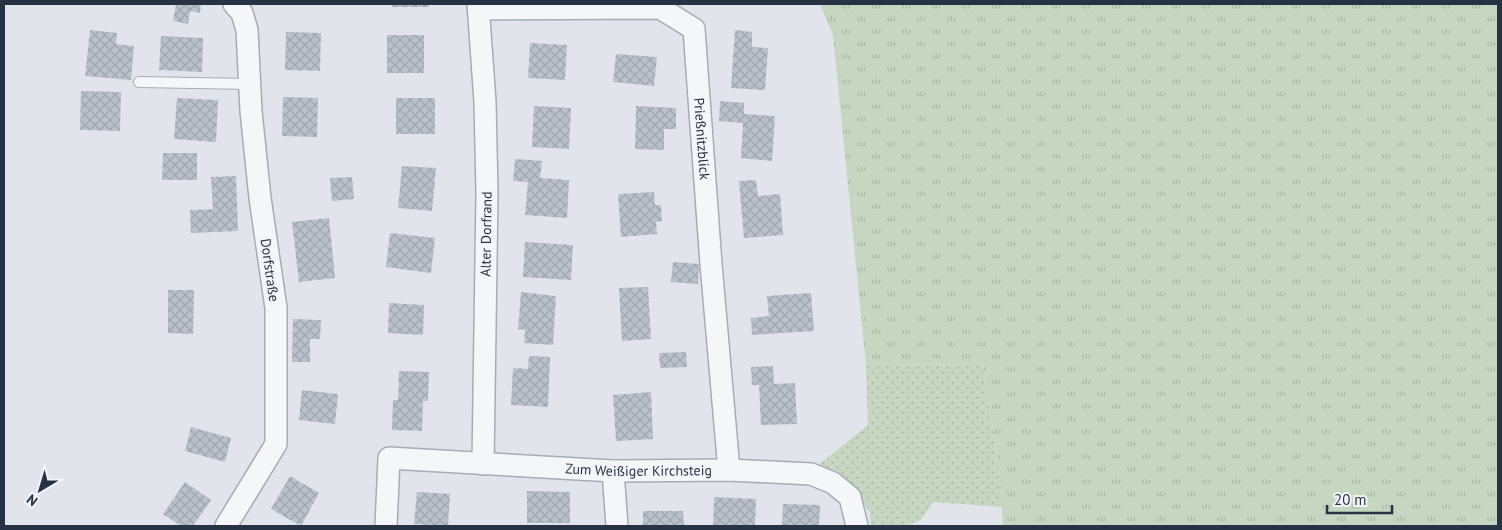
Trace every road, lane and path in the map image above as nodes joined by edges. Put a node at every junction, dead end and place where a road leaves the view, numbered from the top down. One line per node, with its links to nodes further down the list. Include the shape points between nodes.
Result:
1 (478, 6): 5 (street, Alter Dorfrand, via 487,193); 6 (street, Prießnitzblick, via 660,8 694,29 710,264)
2 (243, 7): 4 (street, Dorfstraße)
3 (138, 82): 4 (lane)
4 (250, 84): 8 (street, Dorfstraße, via 260,198 276,308 276,444)
5 (483, 464): 7 (street, Zum Weißiger Kirchsteig); 9 (street, Zum Weißiger Kirchsteig, via 389,458)
6 (729, 470): 7 (street, Zum Weißiger Kirchsteig); 11 (street, Zum Weißiger Kirchsteig, via 811,474 832,483 850,497)
7 (613, 471): 10 (street)
8 (226, 526)
9 (386, 526)
10 (616, 526)
11 (857, 526)

